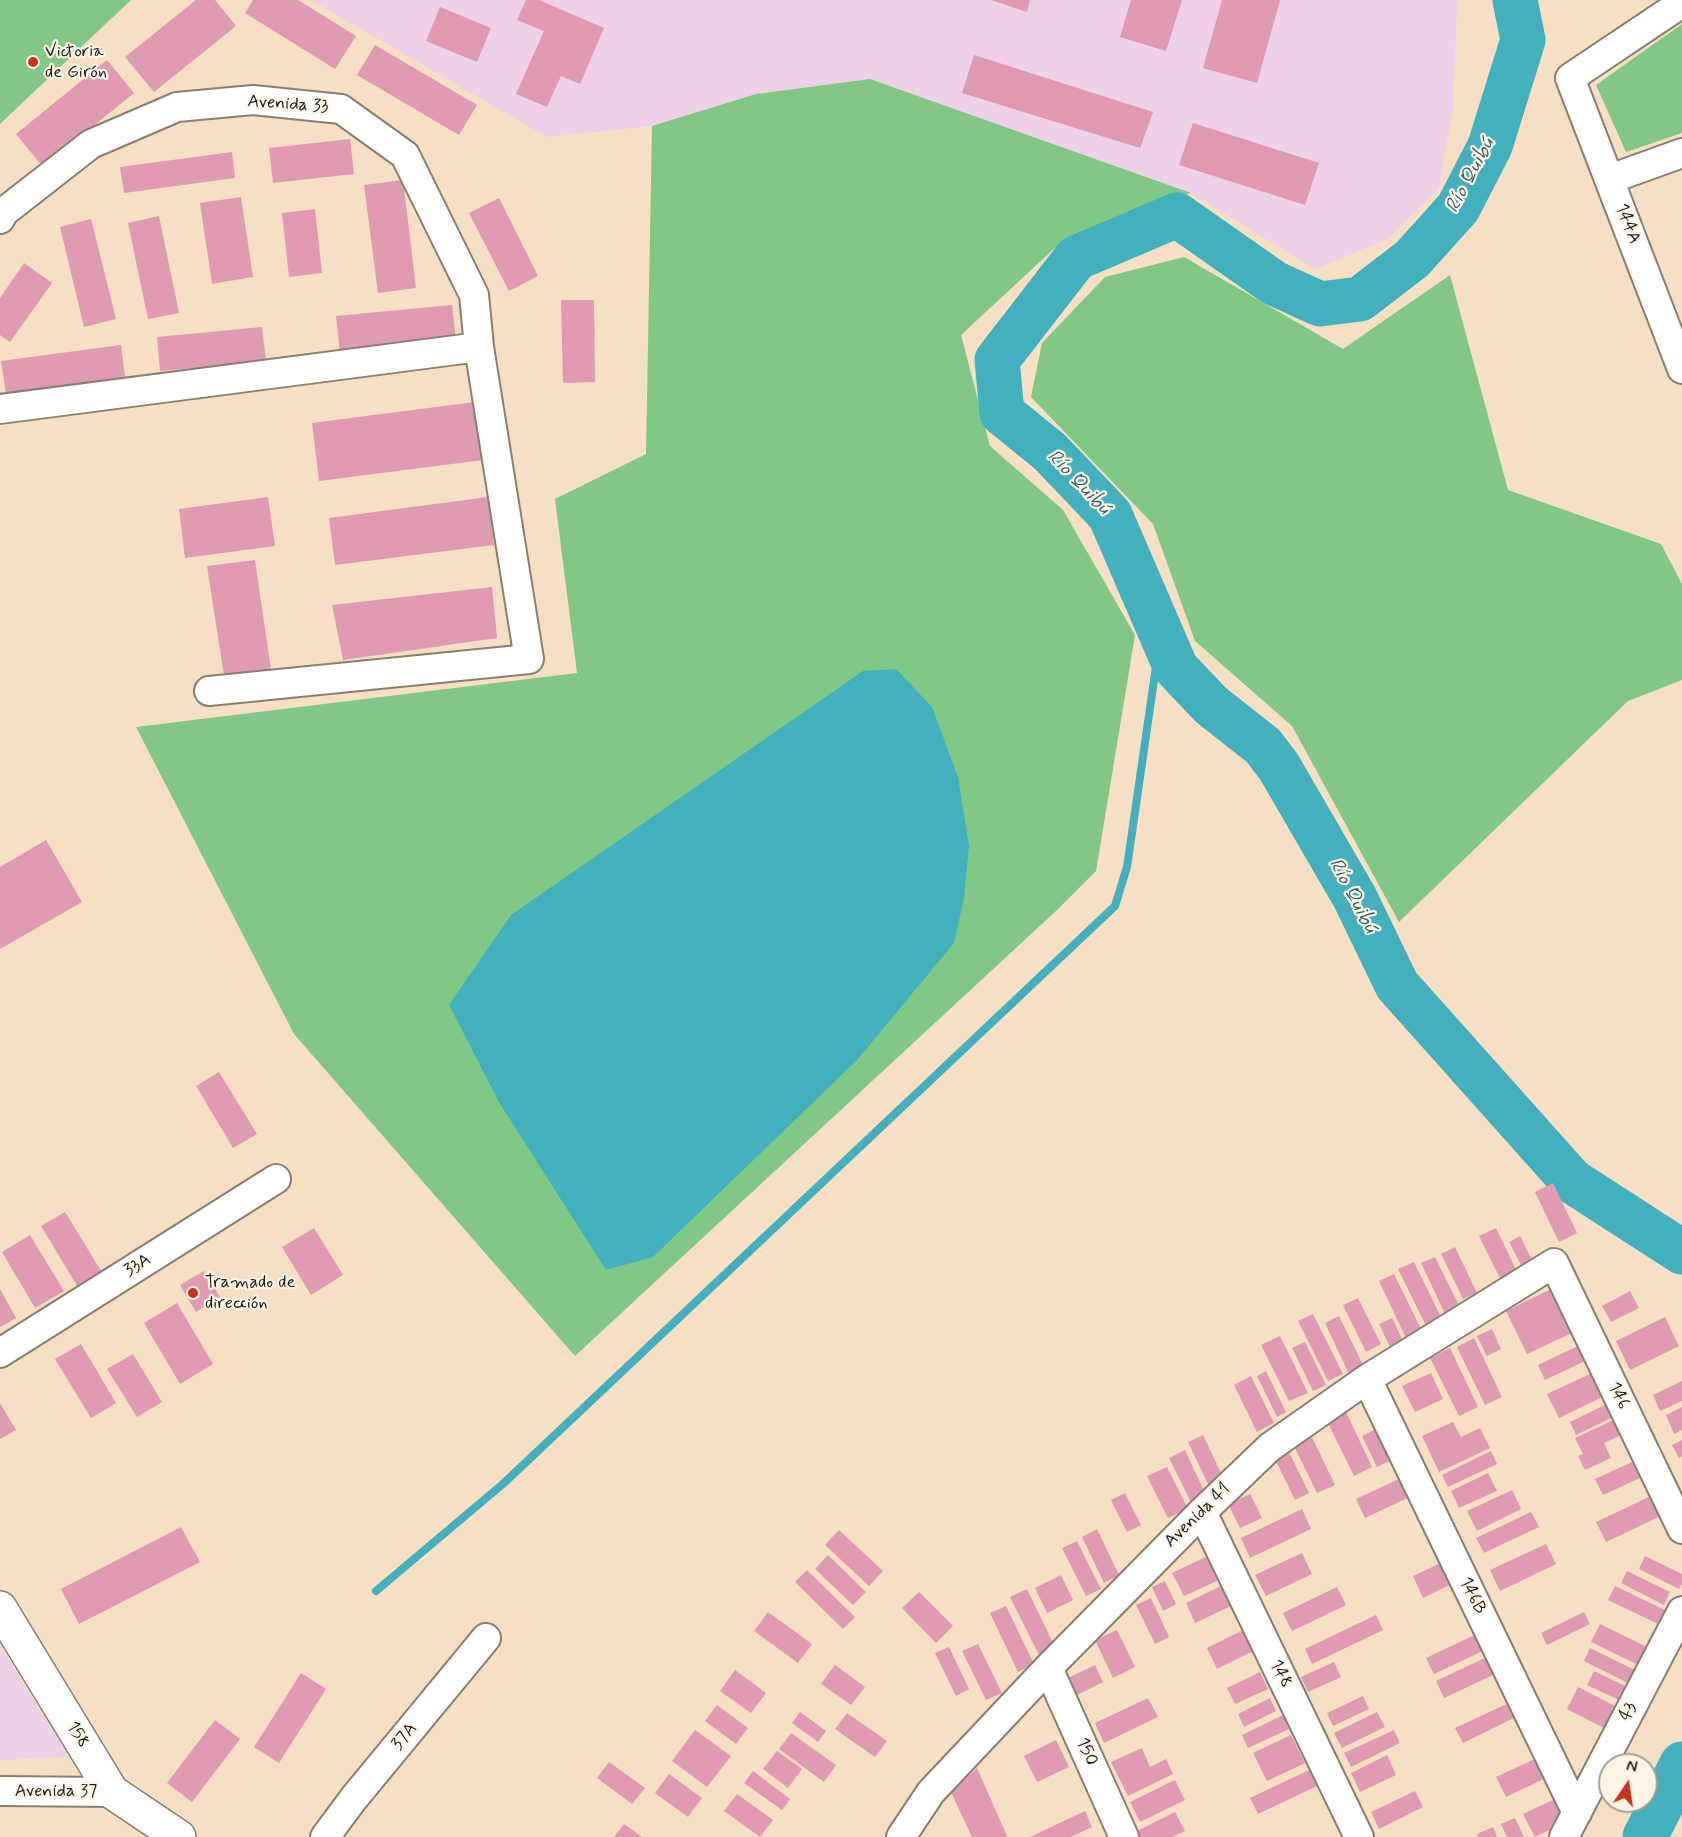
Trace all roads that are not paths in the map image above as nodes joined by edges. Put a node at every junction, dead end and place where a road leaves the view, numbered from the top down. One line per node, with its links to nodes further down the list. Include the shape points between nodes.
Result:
1 (1682, 3): 3 (street, 144A, via 1570,78)
2 (1682, 153): 3 (street)
3 (1610, 179): 6 (street, 144A)
4 (0, 219): 5 (street, Avenida 33, via 91,144 177,107 253,100 341,109 405,155 474,295)
5 (479, 347): 7 (street); 8 (street, via 529,659)
6 (1682, 369)
7 (0, 409)
8 (209, 691)
9 (276, 1179): 11 (street, 33A)
10 (1554, 1263): 12 (street, Avenida 41); 14 (street, 146)
11 (0, 1353)
12 (1367, 1379): 13 (street, Avenida 41, via 1270,1448); 21 (street, 146B)
13 (1202, 1512): 18 (street, Avenida 41); 26 (street, 148)
14 (1682, 1529)
15 (0, 1608): 20 (street, 158)
16 (1682, 1611): 21 (street, 43)
17 (486, 1638): 23 (street, 37A)
18 (1048, 1668): 24 (street, Avenida 41, via 931,1792); 25 (street, 150)
19 (0, 1791): 20 (street, Avenida 37)
20 (112, 1792): 22 (street, 158)
21 (1570, 1825)
22 (179, 1837)
23 (325, 1837)
24 (901, 1837)
25 (1124, 1837)
26 (1359, 1837)

